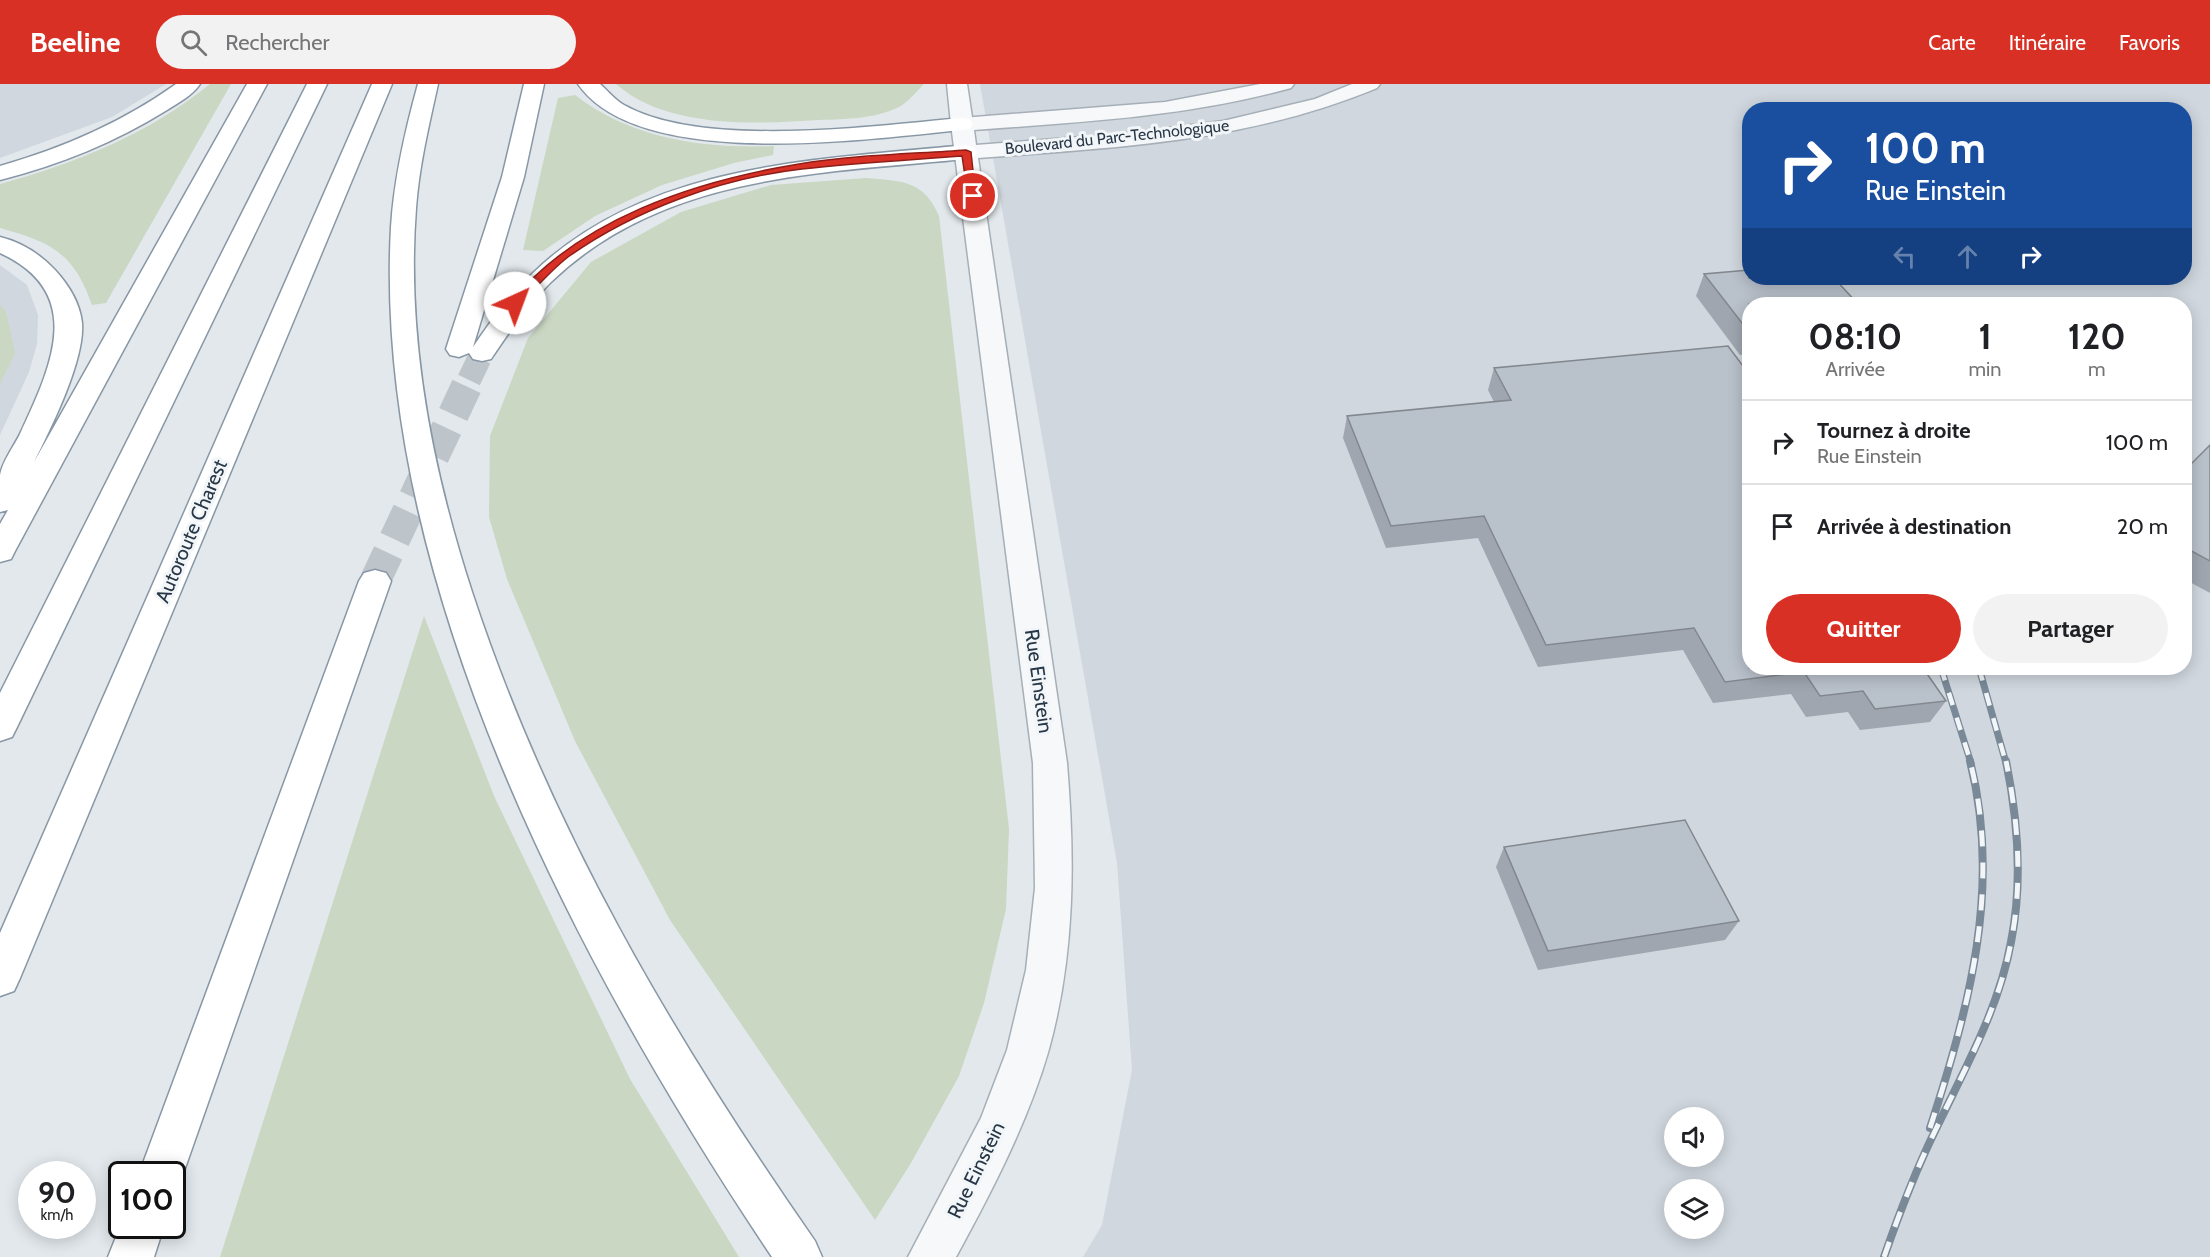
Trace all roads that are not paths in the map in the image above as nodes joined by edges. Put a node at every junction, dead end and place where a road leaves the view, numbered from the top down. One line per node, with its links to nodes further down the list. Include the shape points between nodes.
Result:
1 (190, 84): 12 (highway, via 150,112 96,141)
2 (257, 84): 15 (highway)
3 (317, 84): 17 (highway)
4 (382, 84): 18 (highway, Autoroute Charest)
5 (428, 84): 22 (highway, via 403,225 402,311 418,449 449,576 512,747 590,914 750,1188)
6 (534, 84): 11 (highway, via 470,351 562,257 618,223 661,204 768,172)
7 (588, 84): 11 (highway, via 603,100 632,116 671,128 717,135)
8 (957, 84): 11 (street, Rue Einstein)
9 (1284, 84): 11 (street, Boulevard du Parc-Technologique, via 1186,106)
10 (1370, 84): 11 (street, Boulevard du Parc-Technologique, via 1275,117 1213,129)
11 (964, 138): 23 (street, Rue Einstein, via 1050,763 1056,862 1048,966 1015,1089 987,1152)
12 (0, 173)
13 (0, 244): 14 (highway, via 41,268 63,302 69,329 51,396)
14 (0, 502)
15 (0, 550)
16 (375, 581): 19 (highway)
17 (0, 727)
18 (0, 978)
19 (165, 1161)
20 (137, 1239): 21 (highway)
21 (131, 1257)
22 (799, 1257)
23 (930, 1257)

